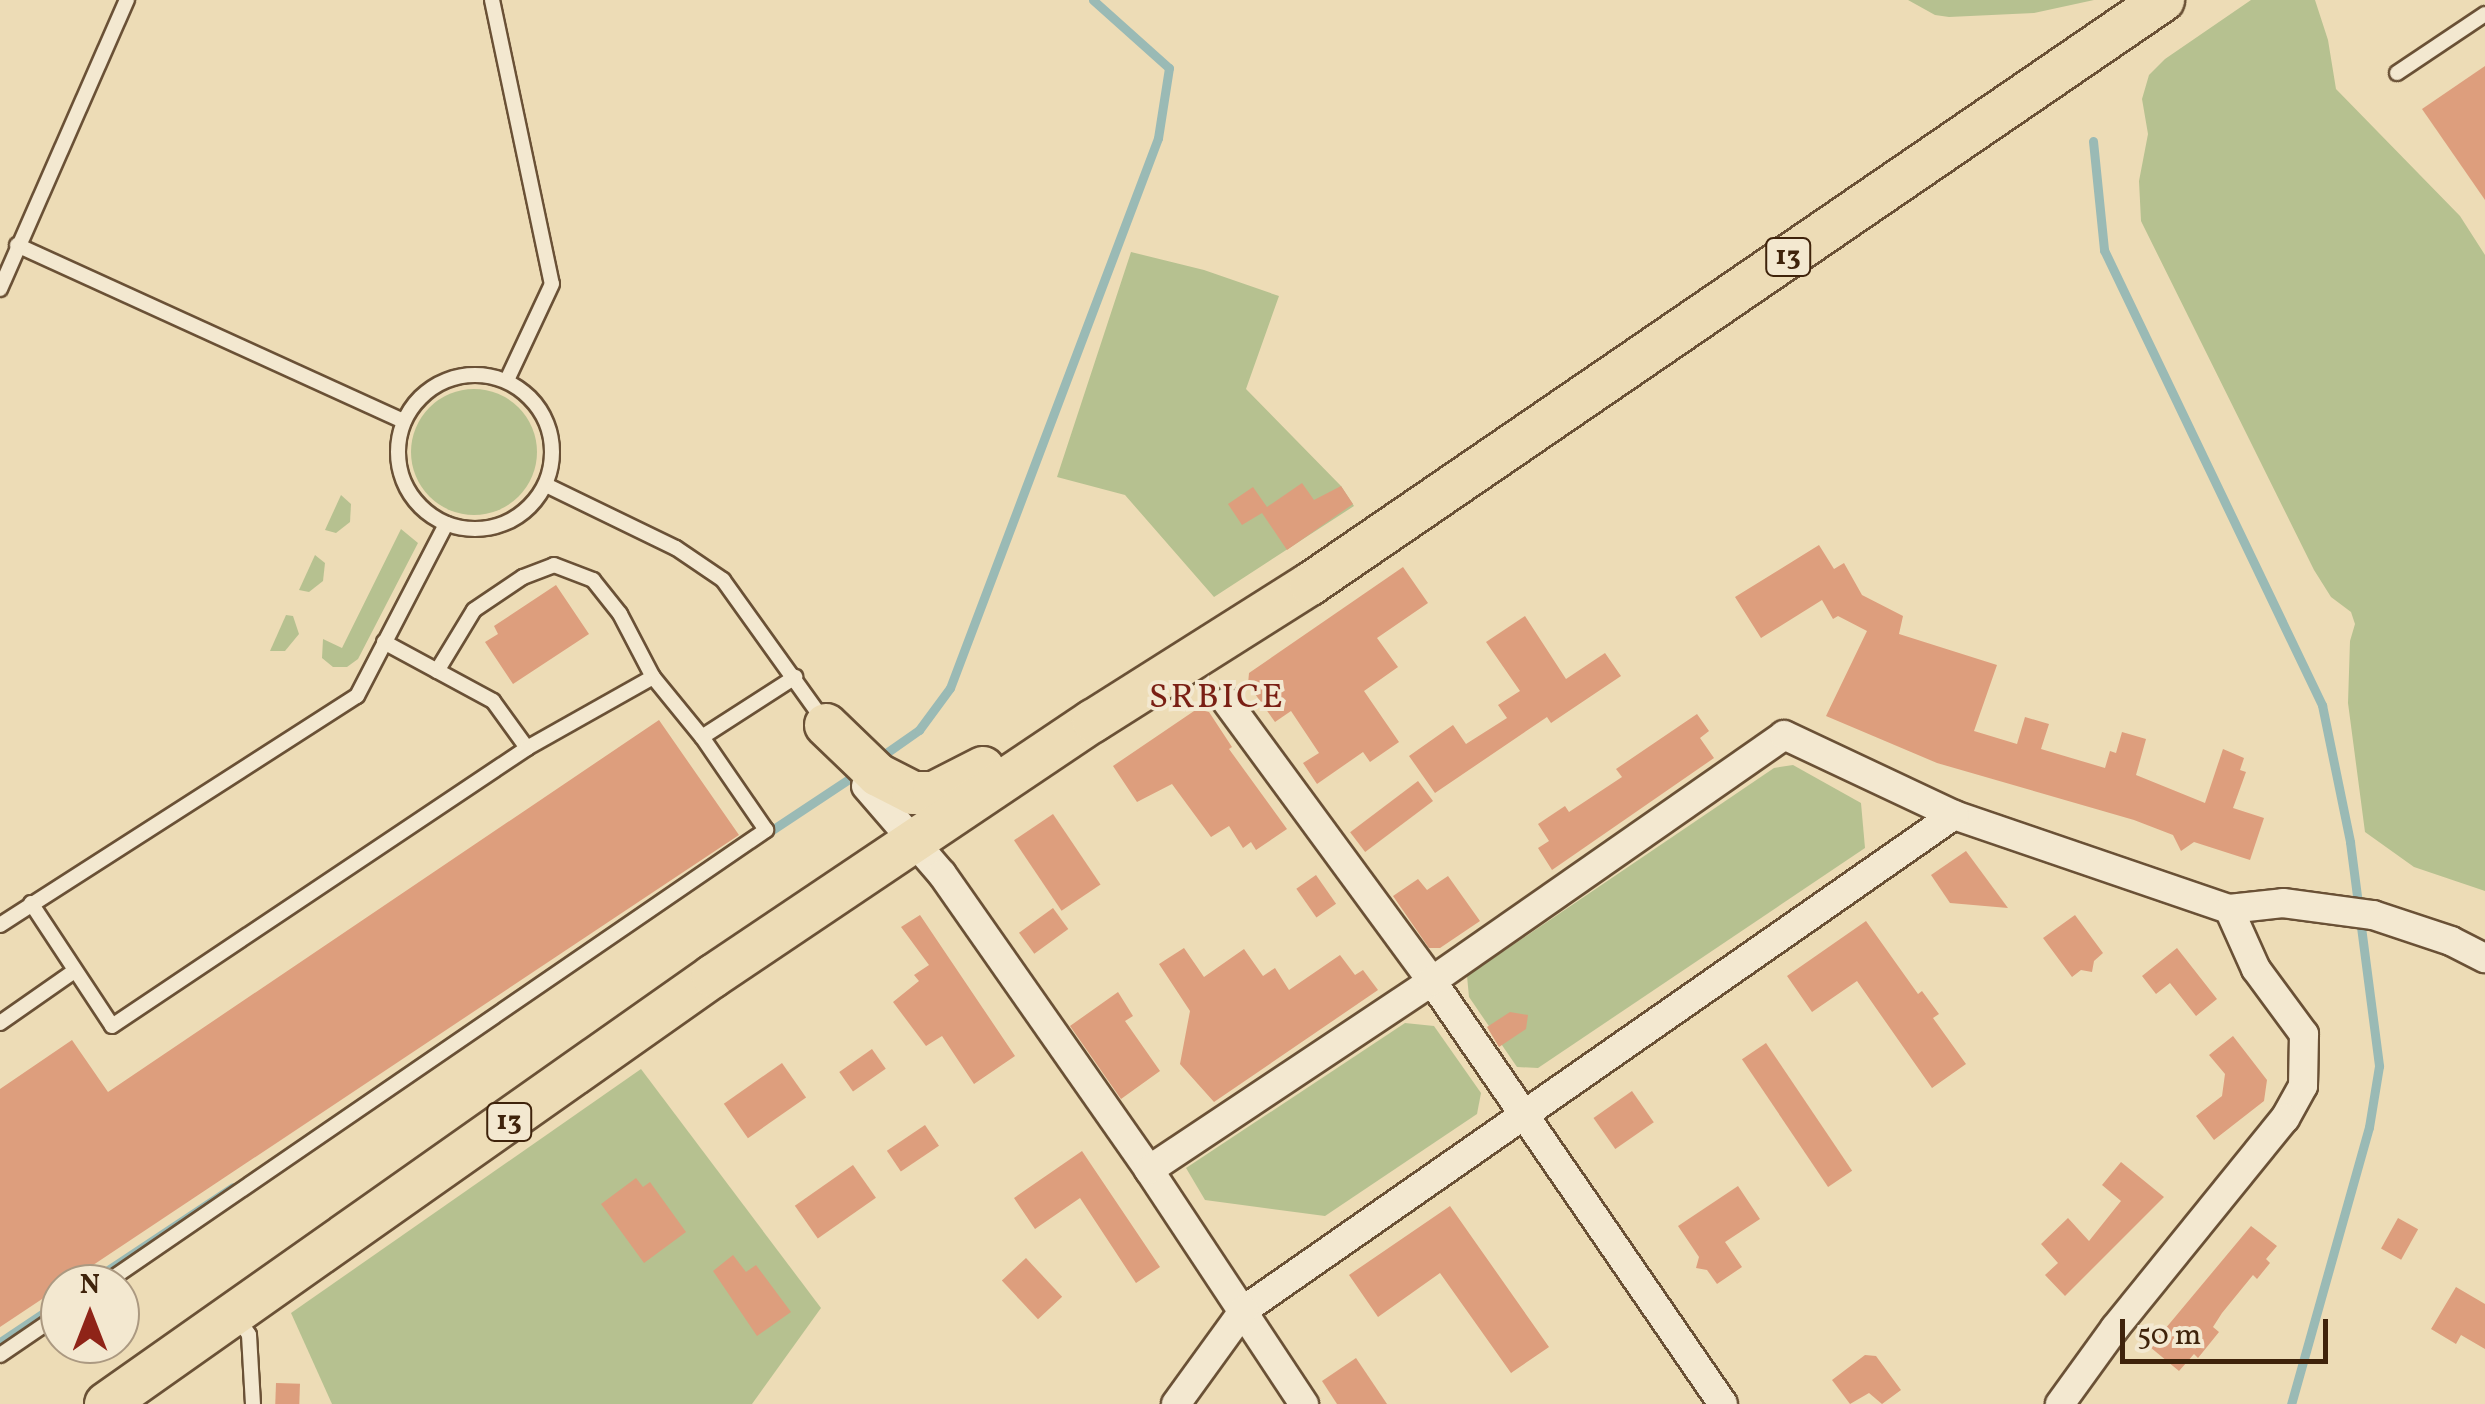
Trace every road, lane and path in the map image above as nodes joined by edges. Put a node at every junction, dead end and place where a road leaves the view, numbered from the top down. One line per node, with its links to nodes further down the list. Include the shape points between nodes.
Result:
1 (126, 0): 6 (lane)
2 (492, 0): 8 (lane, via 552,284)
3 (2164, 0): 13 (main road, 13)
4 (2485, 14): 5 (lane)
5 (2397, 73)
6 (17, 245): 7 (lane); 9 (lane)
7 (0, 289)
8 (507, 380): 9 (lane, via 460,375 437,384); 10 (lane, via 528,395 547,424 553,457)
9 (404, 420): 11 (lane, via 398,457 409,492)
10 (546, 485): 11 (lane, via 517,517 495,527); 15 (lane, via 676,548 722,580)
11 (446, 524): 12 (lane)
12 (384, 642): 14 (lane); 24 (lane, via 357,696)
13 (1212, 646): 18 (main road, via 1110,689 934,794 896,788); 23 (main road, 13)
14 (437, 671): 16 (lane, via 474,610 554,565 593,580 620,614); 20 (lane, via 493,700)
15 (795, 676): 18 (lane); 19 (lane)
16 (653, 678): 19 (lane); 20 (lane)
17 (1227, 702): 29 (street)
18 (826, 725): 21 (lane)
19 (702, 737): 33 (lane, via 766,830)
20 (527, 748): 28 (lane, via 112,1026)
21 (866, 786): 23 (street)
22 (1954, 815): 25 (street); 29 (street, via 1784,735); 31 (street)
23 (914, 842): 32 (street); 35 (main road, 13)
24 (31, 903): 26 (lane); 28 (lane)
25 (2229, 909): 27 (street, via 2283,902 2373,915); 43 (street, via 2256,968 2304,1034 2304,1086)
26 (0, 925)
27 (2485, 958)
28 (73, 972): 30 (lane)
29 (1432, 981): 31 (street); 32 (street)
30 (0, 1023)
31 (1523, 1112): 34 (street); 42 (street)
32 (1149, 1170): 34 (street)
33 (133, 1264)
34 (1244, 1310): 40 (street); 41 (street)
35 (236, 1316): 38 (main road, 13); 39 (lane, via 249,1334)
36 (40, 1328): 37 (lane)
37 (0, 1355)
38 (106, 1404)
39 (253, 1404)
40 (1176, 1404)
41 (1304, 1404)
42 (1723, 1404)
43 (2060, 1404)

